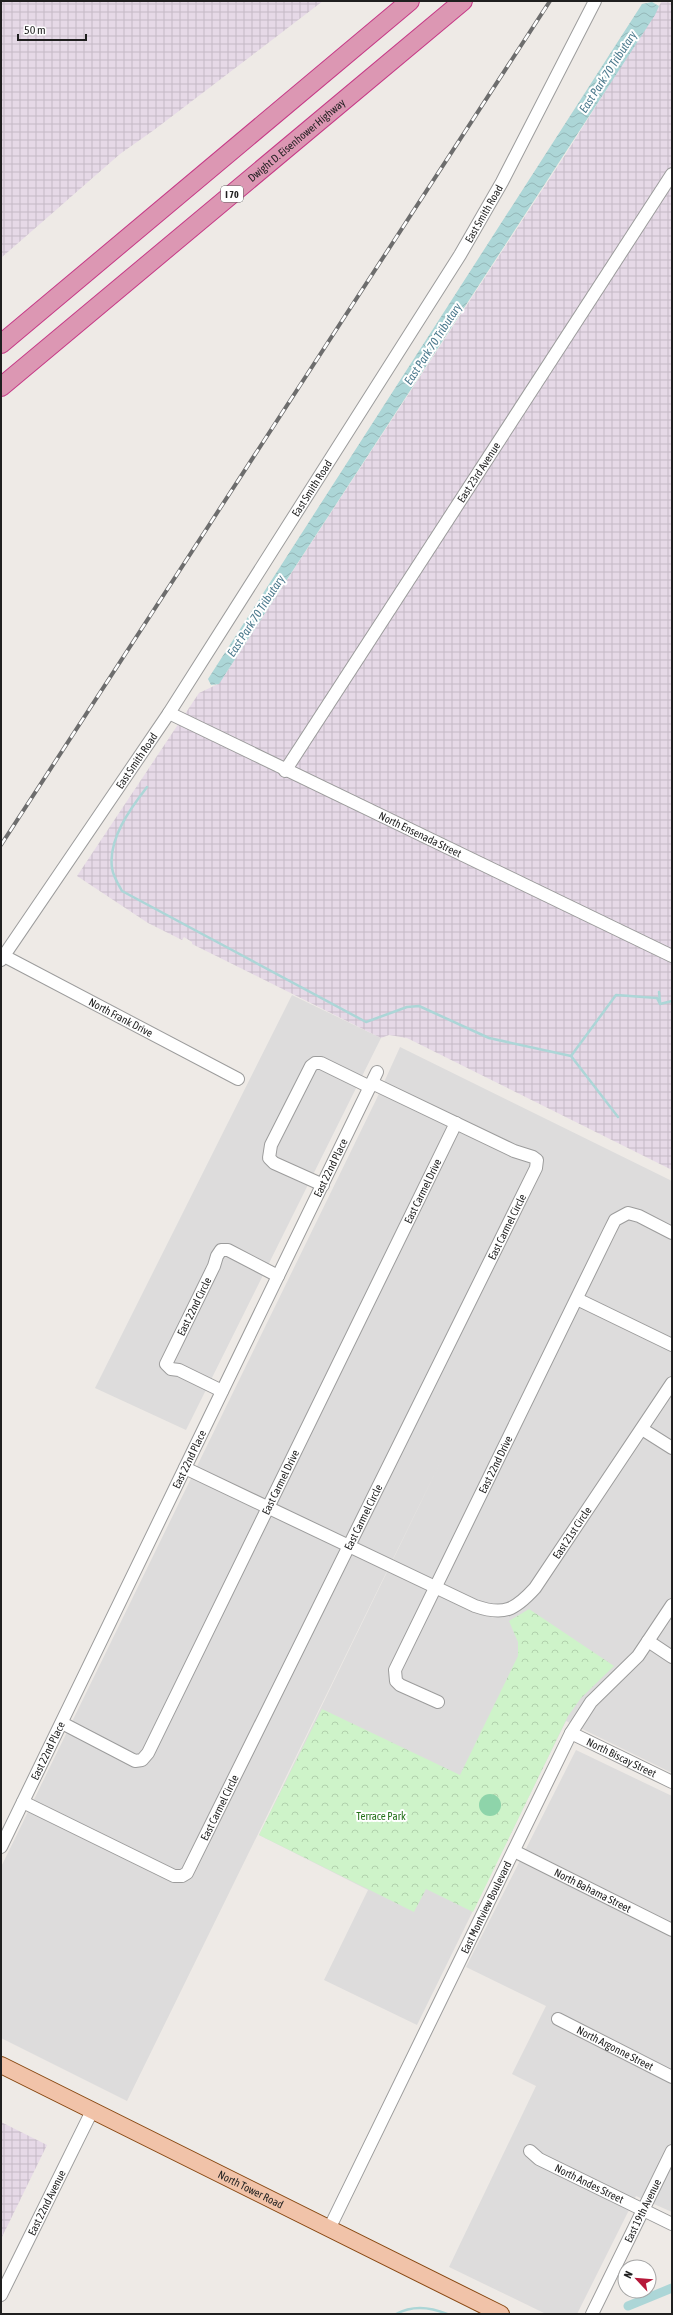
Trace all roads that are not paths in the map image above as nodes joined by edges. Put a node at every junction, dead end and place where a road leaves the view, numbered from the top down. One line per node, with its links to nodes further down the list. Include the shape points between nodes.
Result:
1 (410, 1): 5 (highway)
2 (463, 1): 6 (highway, Dwight D. Eisenhower Highway / I 70)
3 (595, 1): 7 (street, East Smith Road, via 502,182 460,255)
4 (672, 174): 8 (street, East 23rd Avenue)
5 (1, 344)
6 (1, 387)
7 (169, 713): 8 (street, North Ensenada Street); 10 (street, East Smith Road)
8 (285, 771): 9 (street, North Ensenada Street)
9 (672, 956)
10 (2, 958): 11 (street, North Frank Drive)
11 (238, 1079)
12 (373, 1081): 13 (street, East Carmel Circle); 14 (street, East 22nd Place); 14 (street, via 315,1063 311,1066 274,1139 268,1153 274,1163)
13 (456, 1123): 24 (street, East Carmel Drive); 25 (street, East Carmel Circle, via 514,1151 533,1156 537,1160 536,1168)
14 (323, 1184): 16 (street, East 22nd Place)
15 (672, 1233): 17 (street, East 22nd Drive, via 639,1216 628,1214 616,1220)
16 (278, 1276): 20 (street, East 22nd Place); 20 (street, East 22nd Circle, via 228,1250 221,1250 217,1256 166,1364 171,1369 179,1370)
17 (577, 1299): 18 (street); 26 (street, East 22nd Drive)
18 (672, 1345)
19 (672, 1383): 21 (street, East 21st Circle)
20 (222, 1391): 23 (street, East 22nd Place)
21 (642, 1429): 22 (street); 26 (street, East 21st Circle, via 535,1588 518,1605 507,1610 487,1610)
22 (672, 1448)
23 (185, 1468): 24 (street, East 21st Circle); 31 (street, East 22nd Place)
24 (267, 1507): 25 (street, East 21st Circle); 31 (street, East Carmel Drive, via 148,1753 142,1760 135,1761)
25 (348, 1546): 26 (street, East 21st Circle); 34 (street, East Carmel Circle, via 187,1873 174,1876)
26 (435, 1586): 30 (street, East 22nd Drive, via 394,1675 400,1684)
27 (672, 1605): 28 (street, East Montview Boulevard)
28 (648, 1640): 29 (street); 32 (street, East Montview Boulevard, via 629,1666 591,1702)
29 (672, 1657)
30 (438, 1702)
31 (62, 1723): 34 (street, East 22nd Place)
32 (571, 1733): 33 (street, North Biscay Street); 36 (street, East Montview Boulevard)
33 (672, 1782)
34 (23, 1802): 35 (street, East 22nd Place)
35 (1, 1847)
36 (514, 1851): 37 (street, North Bahama Street); 46 (street, East Montview Boulevard)
37 (672, 1930)
38 (558, 2019): 40 (street, North Argonne Street)
39 (1, 2065): 41 (main road, North Tower Road)
40 (672, 2077)
41 (92, 2111): 46 (main road, North Tower Road); 47 (street, East 22nd Avenue)
42 (672, 2150): 44 (street, East 19th Avenue)
43 (530, 2151): 44 (street, North Andes Street, via 539,2159)
44 (643, 2210): 45 (street, North Andes Street); 49 (street, East 19th Avenue)
45 (672, 2224)
46 (329, 2229): 48 (main road, North Tower Road)
47 (1, 2295)
48 (501, 2314)
49 (592, 2314)

